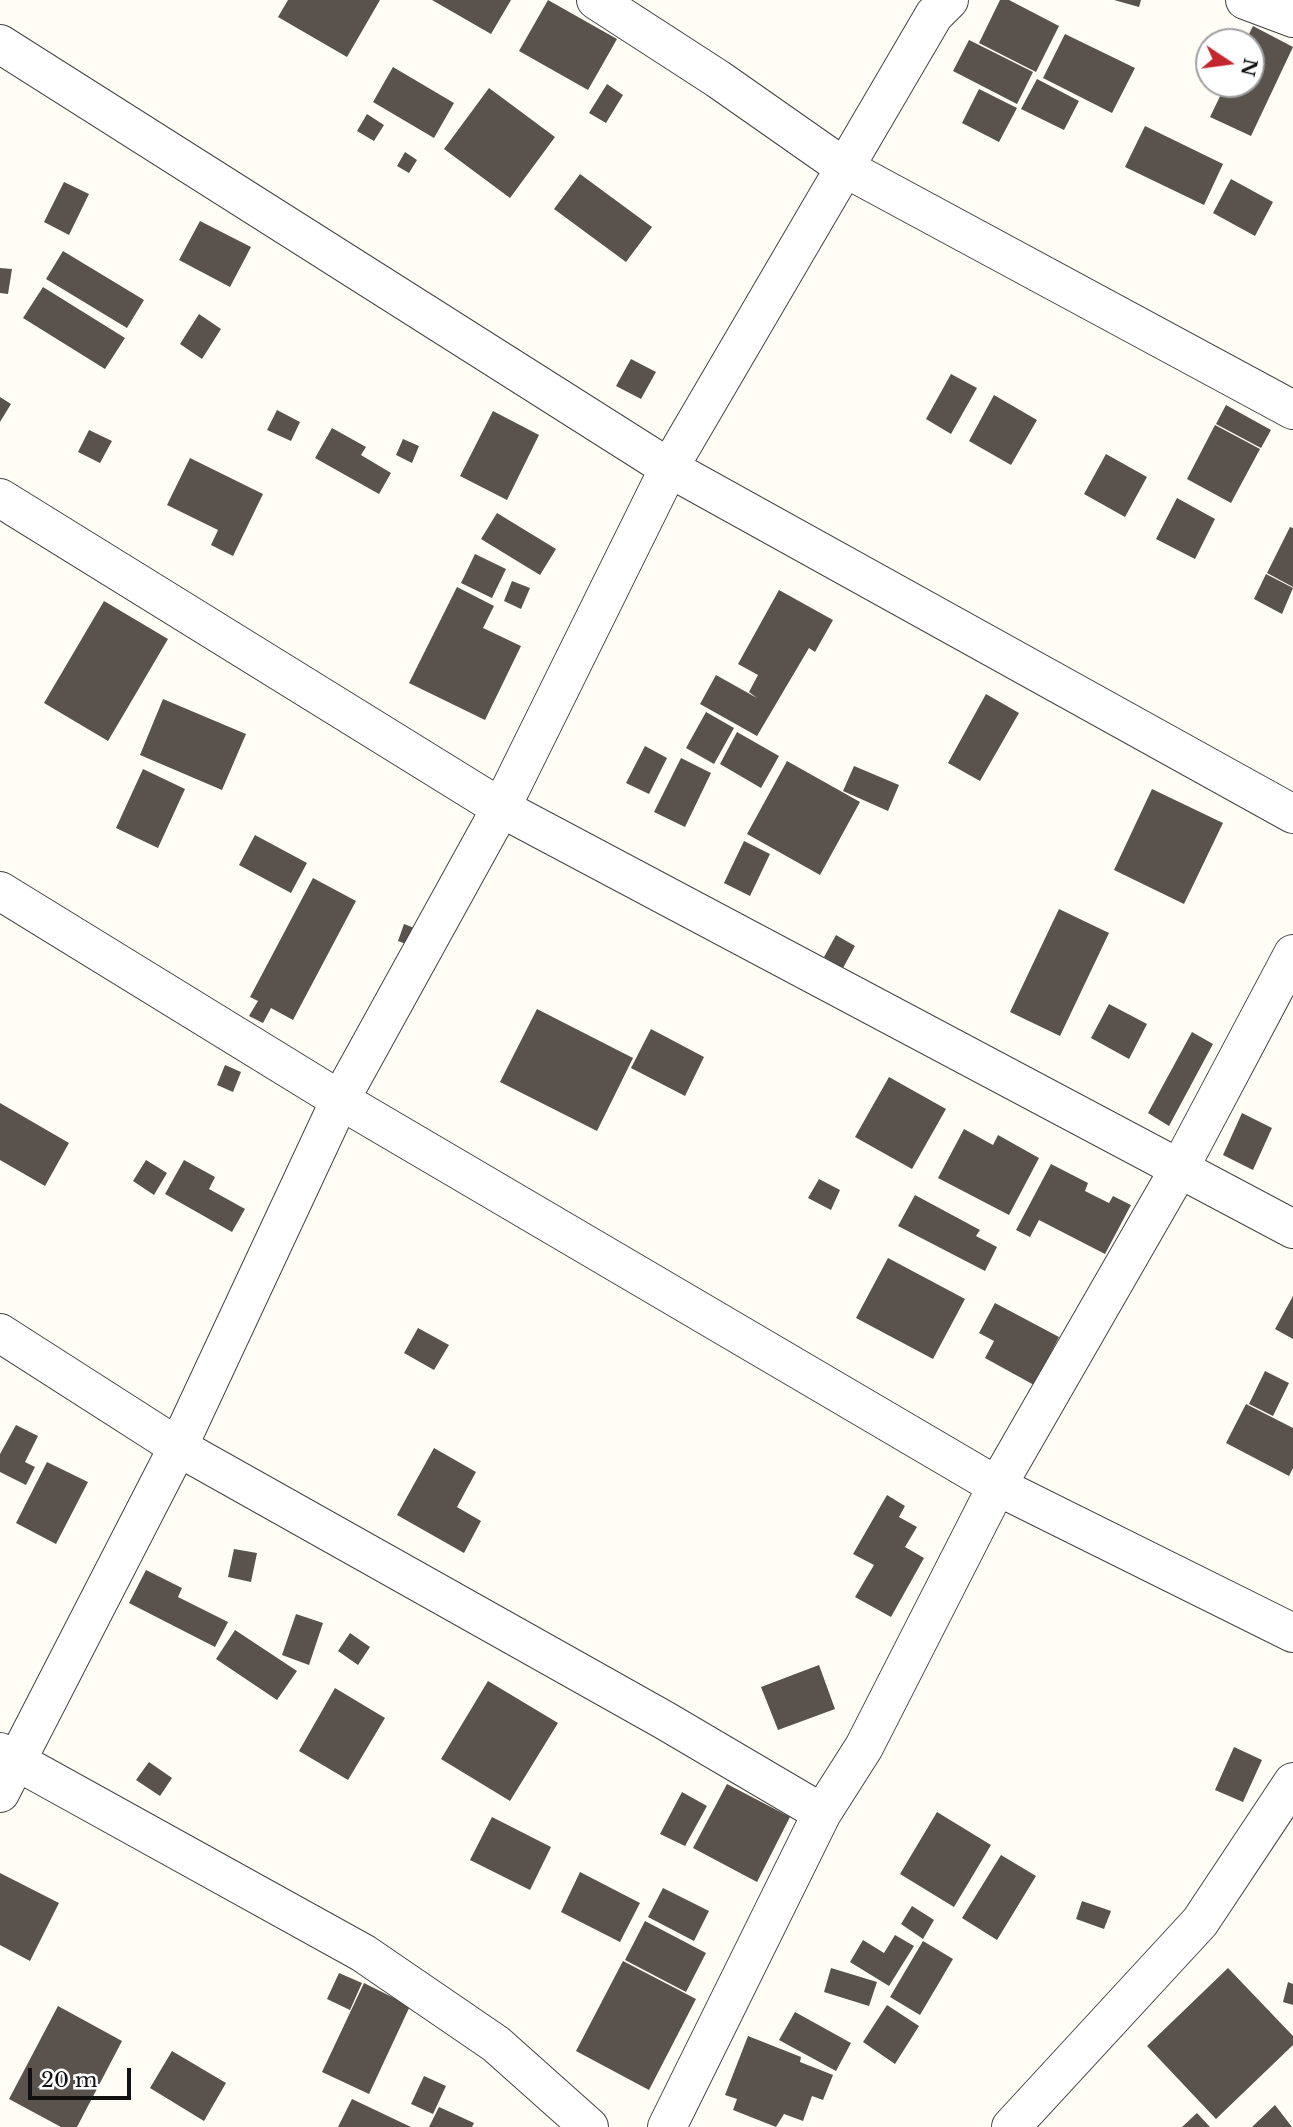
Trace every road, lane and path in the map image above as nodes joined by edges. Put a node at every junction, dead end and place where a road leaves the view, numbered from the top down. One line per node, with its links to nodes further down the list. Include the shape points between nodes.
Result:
1 (596, 0): 6 (street)
2 (949, 0): 6 (street, via 934,15)
3 (1245, 0): 4 (street)
4 (1293, 18)
5 (0, 44): 8 (street)
6 (845, 168): 7 (street); 8 (street)
7 (1293, 410)
8 (669, 468): 10 (street); 11 (street)
9 (0, 498): 10 (street)
10 (501, 808): 14 (street); 15 (street)
11 (1293, 814)
12 (0, 891): 14 (street)
13 (1293, 954): 15 (street)
14 (340, 1100): 18 (street); 19 (street)
15 (1178, 1171): 16 (street); 19 (street)
16 (1293, 1229)
17 (0, 1333): 18 (street)
18 (178, 1447): 21 (street); 23 (street)
19 (998, 1486): 20 (street); 23 (street, via 864,1747)
20 (1293, 1633)
21 (5, 1768): 24 (street, via 363,1953 496,2044)
22 (1293, 1782): 26 (street, via 1200,1922)
23 (822, 1813): 25 (street)
24 (589, 2127)
25 (667, 2127)
26 (1011, 2127)

